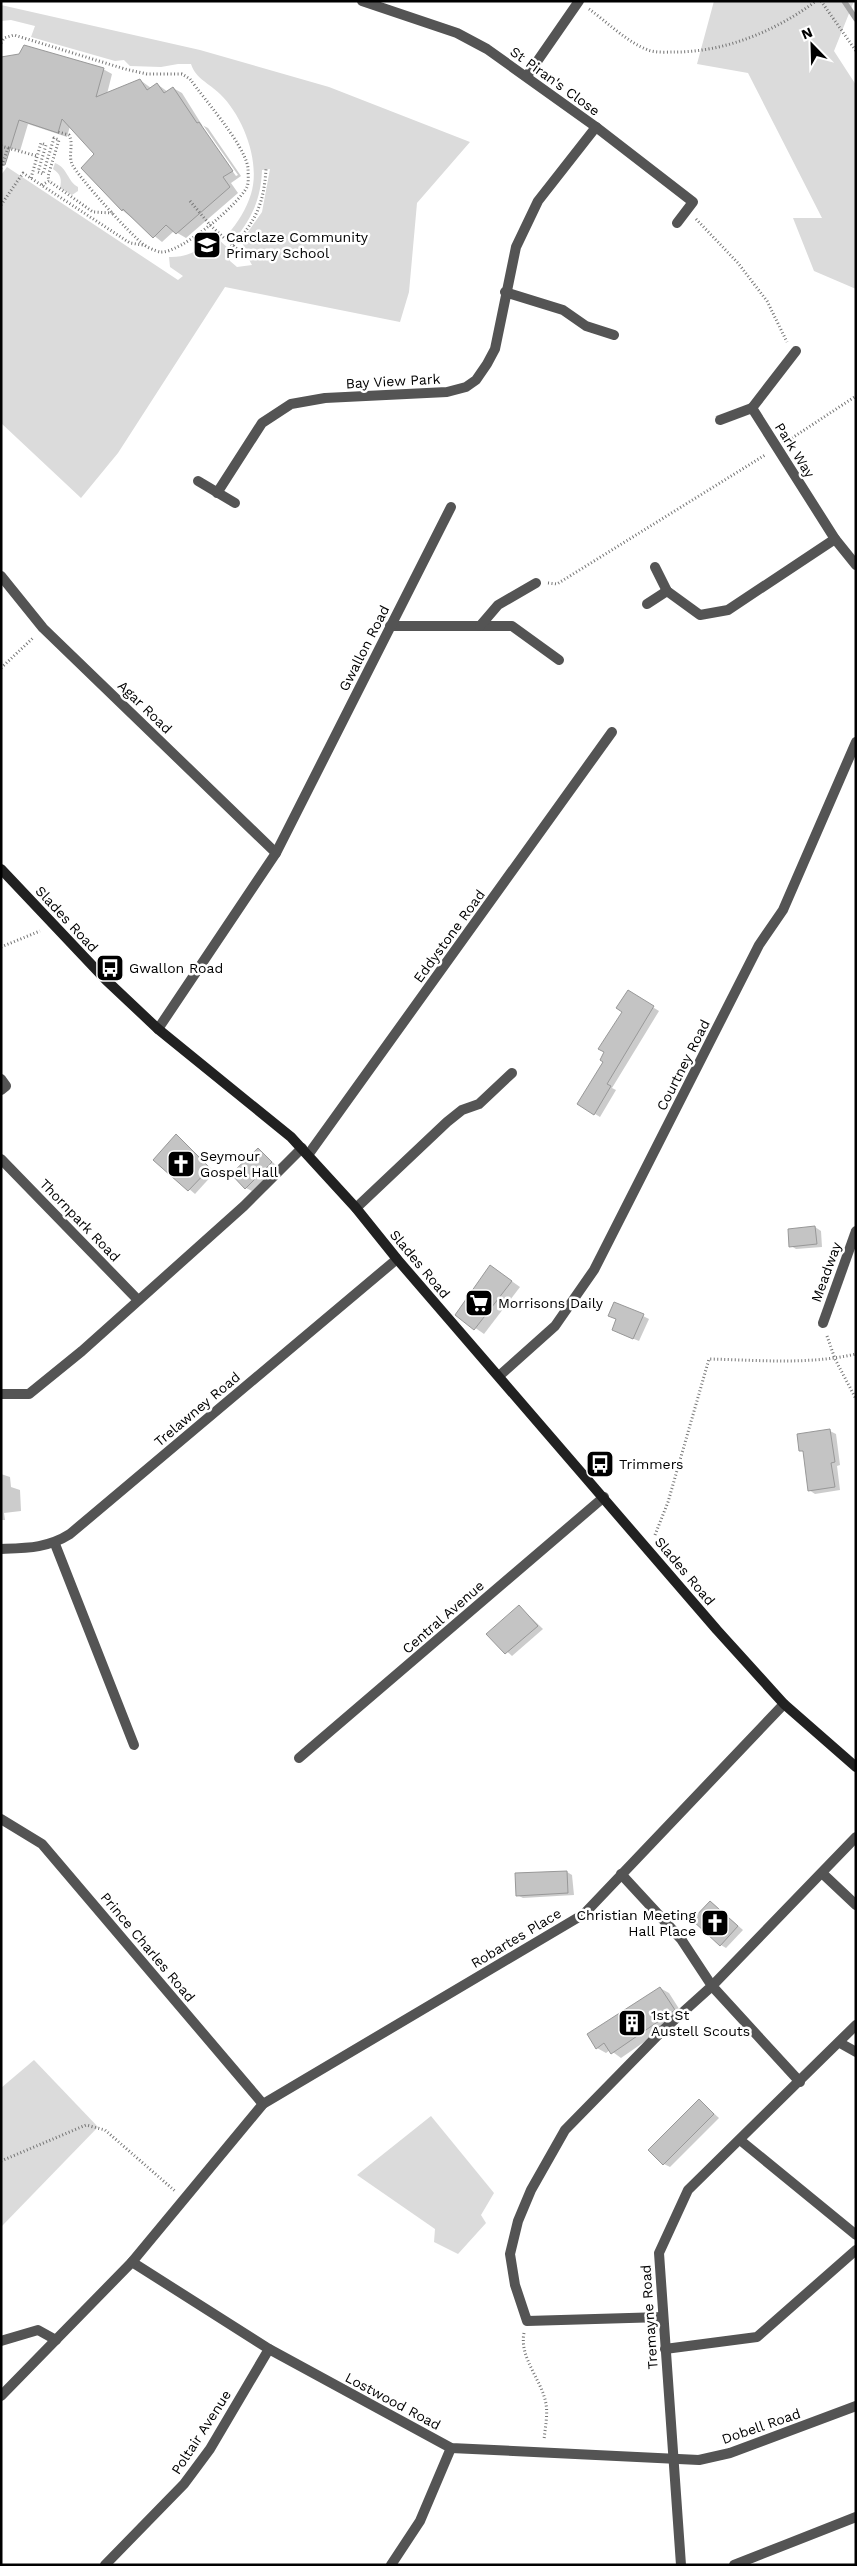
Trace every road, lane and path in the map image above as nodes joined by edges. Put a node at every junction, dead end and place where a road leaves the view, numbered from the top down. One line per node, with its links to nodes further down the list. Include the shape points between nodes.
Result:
1 (362, 1): 7 (street, St Piran's Close, via 457,33)
2 (816, 1): 4 (path, via 804,11 734,44 698,52 649,51)
3 (821, 1): 6 (path)
4 (579, 2): 7 (street)
5 (1, 43): 23 (path, via 4,38 14,35 125,69 147,74 182,74 190,79 240,148 248,166 248,185 237,203)
6 (856, 50)
7 (527, 76): 8 (street, St Piran's Close)
8 (596, 127): 20 (street, St Piran's Close, via 693,202); 27 (street, Bay View Park, via 538,201 516,246)
9 (58, 132): 21 (path, via 68,135 72,142 70,157 81,178)
10 (1, 146): 11 (path)
11 (8, 148): 12 (path); 13 (path)
12 (37, 156): 15 (path); 16 (path, via 41,143 46,145 38,172 44,174 54,138 59,140)
13 (1, 168)
14 (266, 169): 25 (path, via 261,206 255,220)
15 (31, 178): 17 (path); 19 (path, via 23,173)
16 (49, 181): 17 (path); 21 (path, via 93,212)
17 (42, 185): 24 (path, via 130,243)
18 (190, 201): 23 (path)
19 (1, 205)
20 (687, 210): 22 (street); 29 (path, via 738,263 767,301 786,341)
21 (113, 213): 24 (path)
22 (677, 223)
23 (210, 225): 24 (path, via 172,250 160,252); 25 (path)
24 (143, 245)
25 (233, 246): 26 (path)
26 (248, 256)
27 (505, 292): 28 (street, via 563,310 586,326); 35 (street, Bay View Park, via 495,349 476,380 466,387 447,392 324,398 291,404 262,423)
28 (614, 335)
29 (796, 351): 31 (street)
30 (856, 396): 33 (path)
31 (752, 408): 32 (street); 33 (street, Park Way)
32 (720, 420)
33 (778, 448): 38 (street, Park Way); 42 (path, via 557,584)
34 (198, 481): 35 (street)
35 (217, 492): 36 (street)
36 (235, 503)
37 (451, 507): 45 (street, Gwallon Road)
38 (835, 539): 39 (street, Park Way); 43 (street, via 728,610 700,616)
39 (856, 565)
40 (655, 567): 43 (street)
41 (1, 576): 47 (street, Agar Road)
42 (536, 583): 46 (street, via 498,605)
43 (667, 591): 44 (street)
44 (647, 604)
45 (390, 626): 46 (street); 52 (street, Gwallon Road)
46 (480, 626): 48 (street, via 512,626)
47 (43, 628): 49 (path); 52 (street, Agar Road)
48 (559, 660)
49 (1, 668)
50 (612, 732): 60 (street, Eddystone Road)
51 (856, 742): 69 (street, Courtney Road, via 783,910 759,945 594,1270 556,1326)
52 (276, 853): 56 (street, Gwallon Road)
53 (1, 869): 54 (street, Slades Road)
54 (51, 922): 55 (path, via 35,934); 56 (street, Slades Road)
55 (1, 947)
56 (158, 1029): 60 (street, Slades Road, via 291,1137)
57 (512, 1073): 62 (street, via 479,1104 452,1118)
58 (1, 1079): 59 (street, via 6,1086)
59 (1, 1090)
60 (305, 1152): 62 (street, Slades Road); 65 (street, Eddystone Road)
61 (1, 1158): 65 (street, Thornpark Road)
62 (356, 1208): 64 (street, Slades Road)
63 (856, 1231): 66 (street, Meadway)
64 (397, 1259): 69 (street, Slades Road); 73 (street, Trelawney Road)
65 (138, 1300): 70 (street, Eddystone Road, via 29,1394)
66 (823, 1323): 68 (path)
67 (856, 1354): 68 (path)
68 (835, 1359): 71 (path); 75 (path, via 796,1362 709,1359 668,1502)
69 (499, 1376): 72 (street, Slades Road)
70 (1, 1394)
71 (856, 1399)
72 (604, 1497): 75 (street, Slades Road); 78 (street, Central Avenue)
73 (55, 1544): 74 (street, Trelawney Road); 77 (street)
74 (1, 1549)
75 (649, 1550): 76 (street, Slades Road)
76 (784, 1704): 79 (street, Slades Road); 83 (street, Robartes Place)
77 (134, 1745)
78 (299, 1758)
79 (856, 1767)
80 (1, 1819): 90 (street, Prince Charles Road, via 42,1844)
81 (856, 1836): 82 (street)
82 (822, 1873): 84 (street); 85 (street)
83 (621, 1874): 85 (street, via 681,1939); 90 (street, Robartes Place, via 584,1914)
84 (856, 1905)
85 (712, 1986): 89 (street); 98 (street, via 662,2031 565,2130 531,2190 518,2221 510,2254 514,2285)
86 (856, 2025): 87 (street, Tremayne Road)
87 (840, 2042): 88 (street); 89 (street, Tremayne Road)
88 (856, 2052)
89 (800, 2082): 91 (street, Tremayne Road)
90 (263, 2104): 93 (street)
91 (740, 2140): 94 (street); 97 (street, Tremayne Road, via 688,2190 659,2253)
92 (1, 2161): 93 (path, via 86,2126 98,2127)
93 (184, 2200): 96 (street)
94 (856, 2235)
95 (856, 2250): 102 (street, via 757,2337)
96 (132, 2262): 100 (street); 101 (street, Lostwood Road)
97 (663, 2317): 98 (street); 102 (street, Tremayne Road)
98 (526, 2321): 106 (path, via 522,2341 546,2405)
99 (1, 2340): 100 (street, via 38,2330)
100 (56, 2340): 103 (street)
101 (269, 2349): 105 (street, Lostwood Road); 109 (street, Poltair Avenue, via 210,2449 184,2484)
102 (665, 2349): 107 (street, Tremayne Road)
103 (1, 2396)
104 (856, 2406): 107 (street, Dobell Road, via 730,2453 699,2460)
105 (451, 2448): 106 (street, Lostwood Road); 110 (street, via 420,2521)
106 (543, 2453): 107 (street, Lostwood Road)
107 (672, 2460): 111 (street, Tremayne Road)
108 (856, 2517): 112 (street)
109 (105, 2565)
110 (391, 2565)
111 (681, 2565)
112 (734, 2565)

